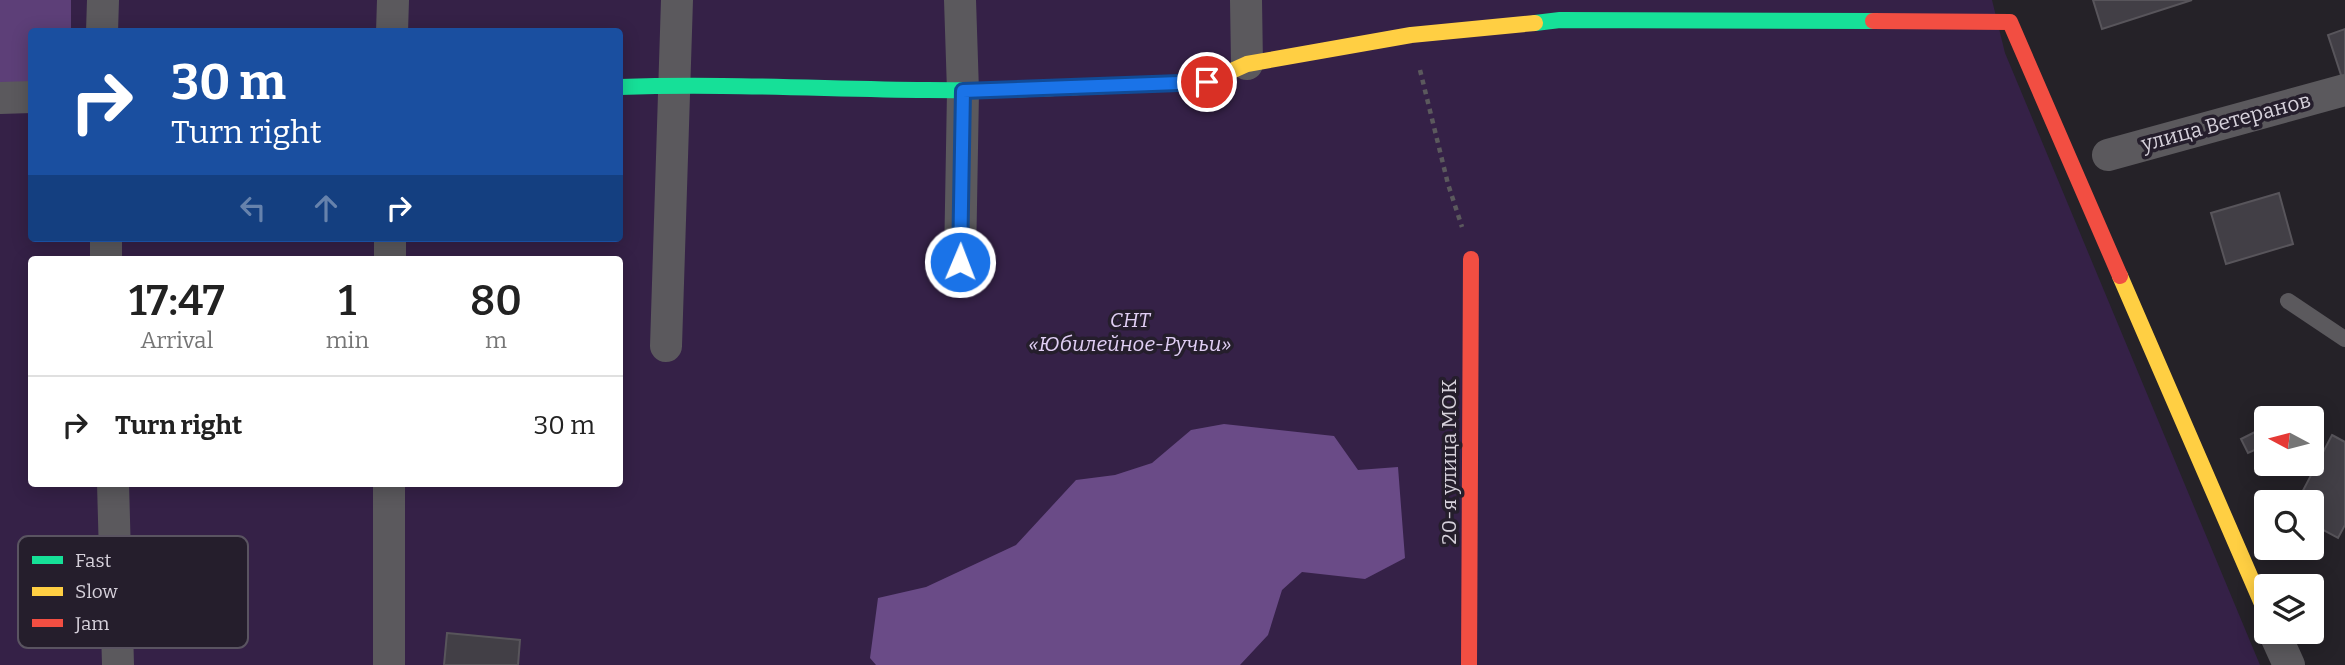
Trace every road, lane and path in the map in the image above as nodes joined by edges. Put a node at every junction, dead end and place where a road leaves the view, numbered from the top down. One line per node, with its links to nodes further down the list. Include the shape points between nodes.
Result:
1 (103, 0): 7 (street)
2 (393, 0): 8 (street)
3 (677, 0): 11 (street)
4 (960, 0): 14 (street)
5 (1246, 0): 10 (street)
6 (2008, 11): 9 (street, via 1560,20); 26 (street)
7 (102, 28)
8 (392, 28)
9 (1411, 35): 10 (street); 18 (path)
10 (1247, 64): 14 (street, via 1207,82)
11 (675, 85): 12 (street); 14 (street); 22 (street)
12 (623, 87)
13 (2345, 90): 17 (street, улица Ветеранов)
14 (963, 91): 19 (street)
15 (28, 97): 16 (street)
16 (0, 98)
17 (2108, 155)
18 (1471, 259): 29 (street, 20-я улица МОК)
19 (960, 262)
20 (2288, 300): 21 (lane)
21 (2345, 339)
22 (666, 346)
23 (113, 487): 25 (street)
24 (389, 487): 28 (street)
25 (114, 536)
26 (2254, 585)
27 (2279, 644): 30 (street)
28 (389, 665)
29 (1469, 665)
30 (2289, 665)

